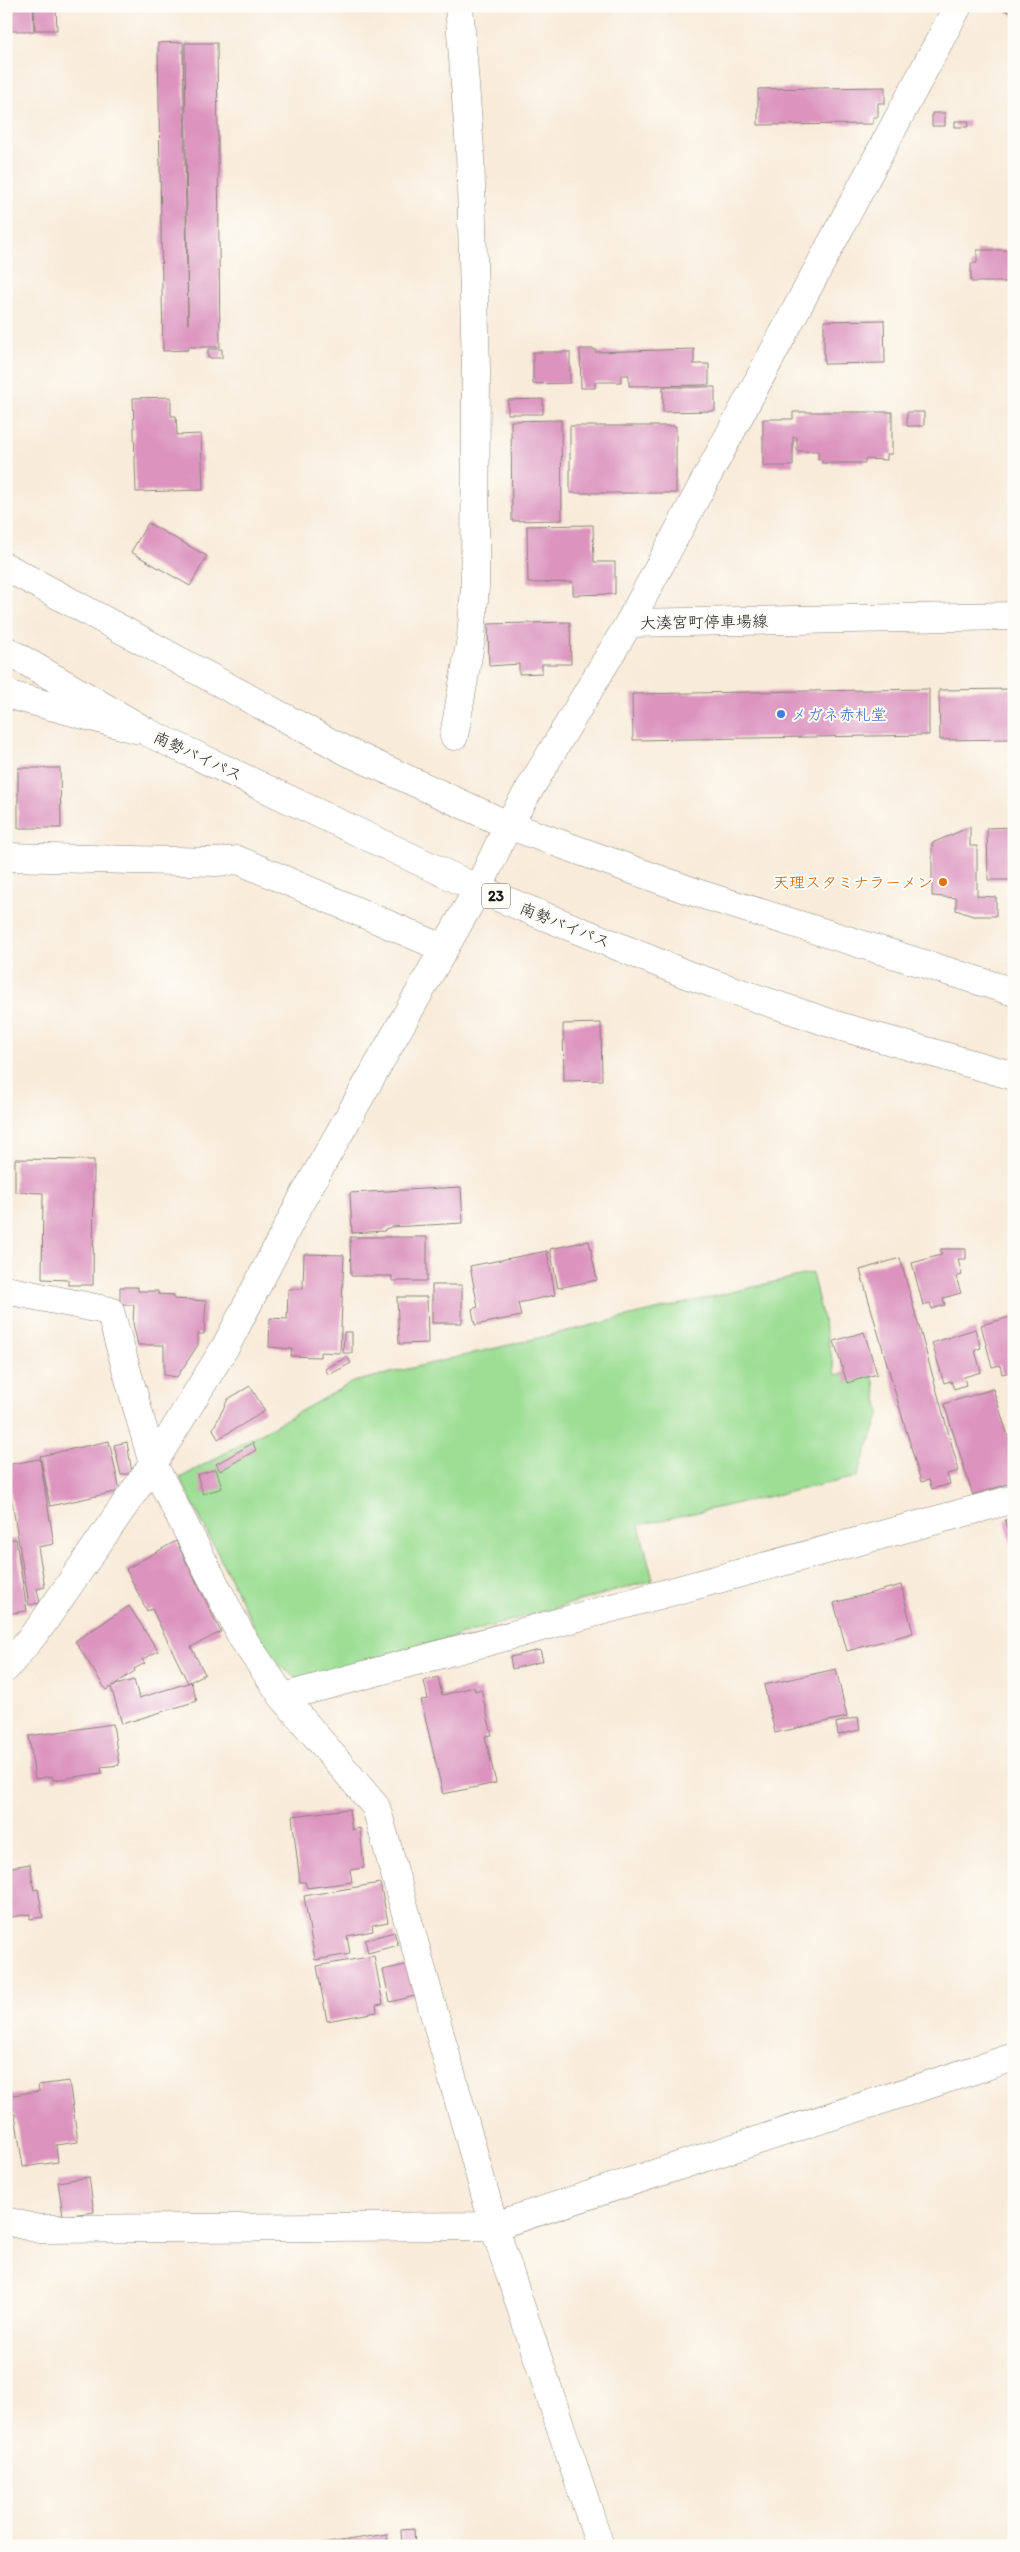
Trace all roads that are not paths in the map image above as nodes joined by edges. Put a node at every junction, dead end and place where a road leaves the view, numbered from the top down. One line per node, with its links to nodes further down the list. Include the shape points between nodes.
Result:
1 (459, 6): 9 (main road, via 471,170 476,368 475,587 471,638)
2 (958, 6): 5 (main road)
3 (6, 567): 10 (main road, via 348,752)
4 (1014, 616): 5 (main road, 大湊宮町停車場線)
5 (629, 623): 10 (main road, 大湊宮町停車場線)
6 (6, 650): 8 (main road, 南勢バイパス / 23)
7 (6, 694): 8 (main road)
8 (149, 733): 12 (main road, 南勢バイパス / 23)
9 (454, 736)
10 (508, 825): 12 (main road, 大湊宮町停車場線); 14 (main road, via 697,893)
11 (6, 857): 13 (main road, via 238,860)
12 (478, 889): 13 (main road, 大湊宮町停車場線); 15 (main road, 南勢バイパス / 23, via 688,975 842,1027)
13 (443, 948): 17 (main road, 大湊宮町停車場線, via 302,1199 227,1344)
14 (1014, 992)
15 (1014, 1076)
16 (6, 1290): 17 (main road, via 110,1311)
17 (153, 1464): 19 (main road, 大湊宮町停車場線, via 40,1627); 20 (main road, via 243,1639)
18 (1014, 1499): 20 (main road)
19 (6, 1668)
20 (283, 1696): 23 (main road, via 376,1807)
21 (1014, 2057): 23 (main road)
22 (6, 2221): 23 (main road, via 39,2229)
23 (494, 2226): 24 (main road)
24 (600, 2546)

